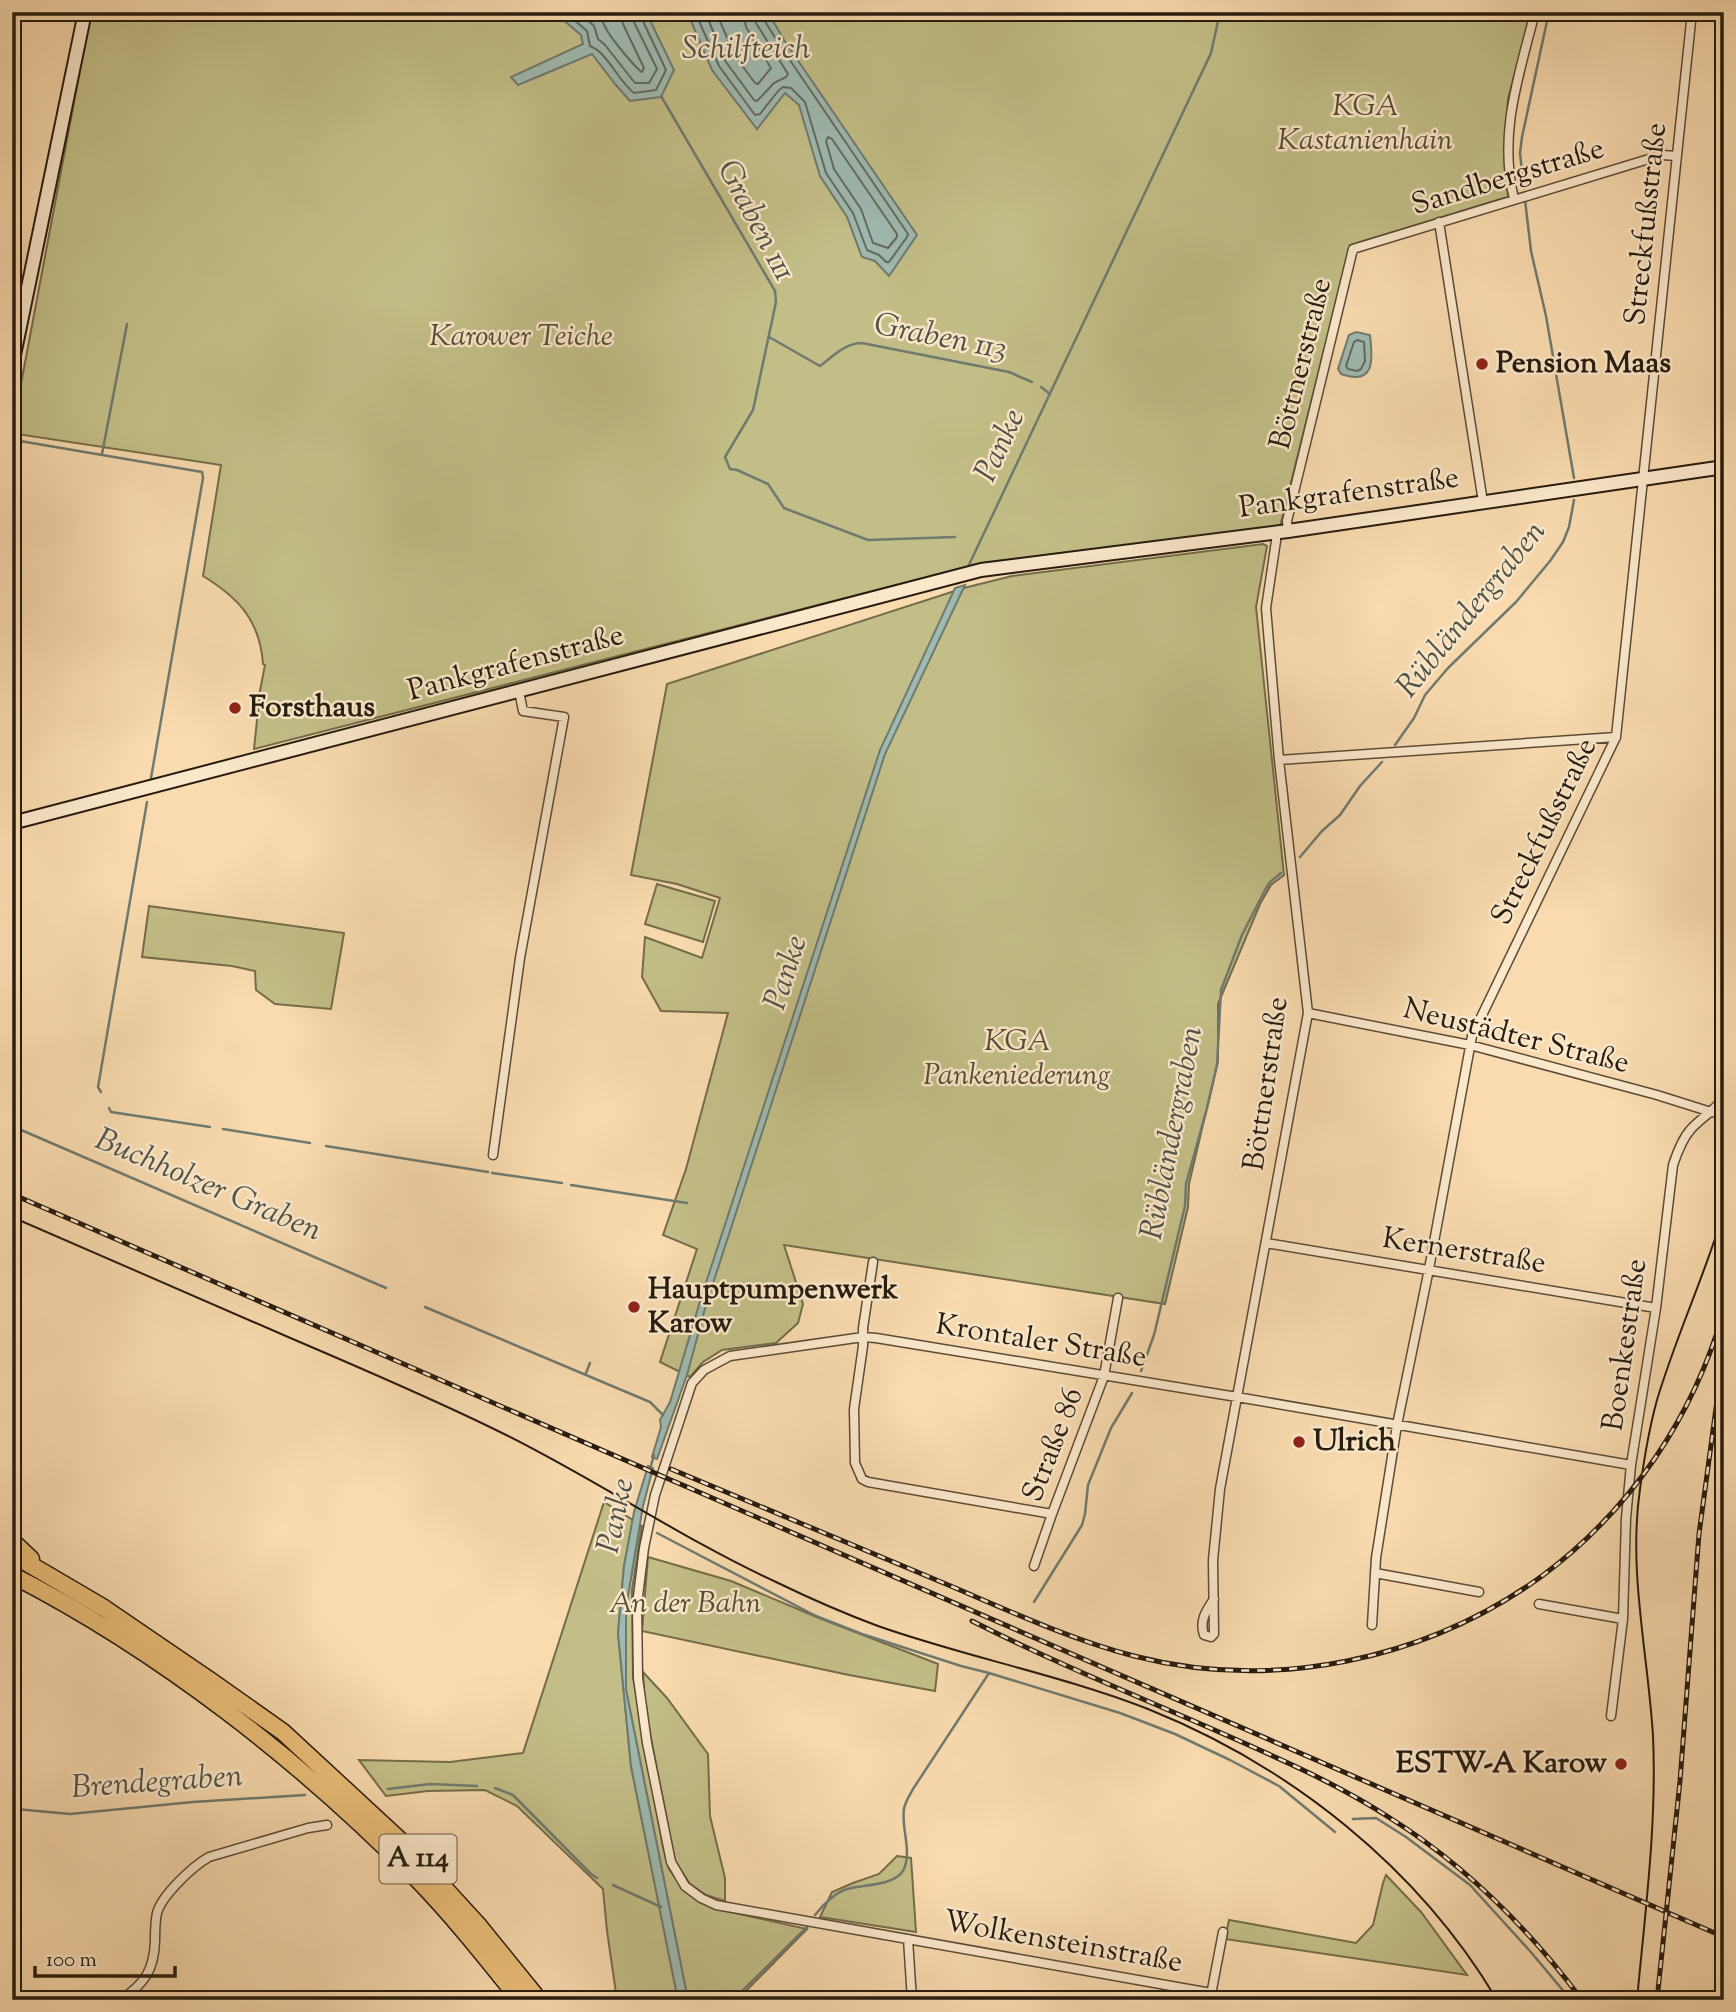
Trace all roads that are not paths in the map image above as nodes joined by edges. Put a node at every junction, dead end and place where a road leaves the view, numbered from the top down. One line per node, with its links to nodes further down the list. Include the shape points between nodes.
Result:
1 (85, 12): 8 (main road)
2 (1535, 12): 5 (street, via 1508,125)
3 (1692, 12): 4 (street, Streckfußstraße)
4 (1677, 156): 5 (street, Sandbergstraße, via 1662,155); 10 (street, Streckfußstraße)
5 (1514, 199): 6 (street, Sandbergstraße)
6 (1439, 222): 7 (street, Sandbergstraße); 11 (street)
7 (1353, 249): 12 (street, Böttnerstraße)
8 (12, 365)
9 (1724, 467): 10 (main road, Pankgrafenstraße)
10 (1643, 479): 11 (main road, Pankgrafenstraße); 14 (street, Streckfußstraße)
11 (1483, 502): 12 (main road, Pankgrafenstraße)
12 (1282, 531): 13 (main road, Pankgrafenstraße, via 981,570); 15 (street, Böttnerstraße, via 1276,541 1266,608)
13 (519, 691): 16 (main road, Pankgrafenstraße); 22 (street, via 523,711 564,717 520,958)
14 (1616, 737): 15 (street); 18 (street, Streckfußstraße)
15 (1279, 760): 17 (street, Böttnerstraße)
16 (12, 823)
17 (1308, 1013): 18 (street, Neustädter Straße); 23 (street, Böttnerstraße)
18 (1470, 1045): 20 (street, Neustädter Straße); 25 (street, Streckfußstraße)
19 (1724, 1098): 20 (street, Boenkestraße)
20 (1711, 1112): 21 (street, Neustädter Straße); 27 (street, Boenkestraße, via 1690,1130 1673,1165)
21 (1724, 1113)
22 (493, 1156)
23 (1266, 1243): 25 (street, Kernerstraße); 30 (street, Böttnerstraße)
24 (873, 1262): 28 (street)
25 (1429, 1269): 27 (street, Kernerstraße); 31 (street, Streckfußstraße)
26 (1118, 1298): 29 (street, Straße 86)
27 (1656, 1308): 32 (street, Boenkestraße)
28 (863, 1337): 29 (street, Krontaler Straße); 33 (street, via 854,1409 855,1464 862,1479); 48 (street, Krontaler Straße, via 730,1356 704,1370 692,1383 666,1455 648,1528 638,1592 638,1678 671,1861 685,1886 716,1905)
29 (1104, 1376): 30 (street, Krontaler Straße); 33 (street, Straße 86)
30 (1237, 1398): 31 (street, Krontaler Straße); 41 (street, Böttnerstraße, via 1220,1489)
31 (1397, 1426): 32 (street, Krontaler Straße); 38 (street, Streckfußstraße)
32 (1631, 1465): 43 (street, Boenkestraße)
33 (1052, 1514): 36 (street, Straße 86)
34 (12, 1541): 37 (highway)
35 (12, 1554): 37 (highway, A 114)
36 (1034, 1566)
37 (43, 1572): 52 (highway, A 114, via 104,1608 283,1732 403,1843)
38 (1375, 1573): 40 (street); 44 (street, Streckfußstraße)
39 (12, 1575): 51 (highway, A 114, via 139,1650 273,1748 418,1880)
40 (1479, 1592)
41 (1214, 1599)
42 (1539, 1604): 43 (street)
43 (1623, 1619): 45 (street, Boenkestraße)
44 (1372, 1625)
45 (1611, 1716)
46 (327, 1825): 50 (street, via 209,1857 190,1870 159,1908 155,1951 145,1980)
47 (1223, 1932): 49 (street)
48 (908, 1939): 49 (street, Wolkensteinstraße); 53 (street)
49 (1210, 1996)
50 (121, 2000)
51 (520, 2000)
52 (540, 2000)
53 (912, 2000)

